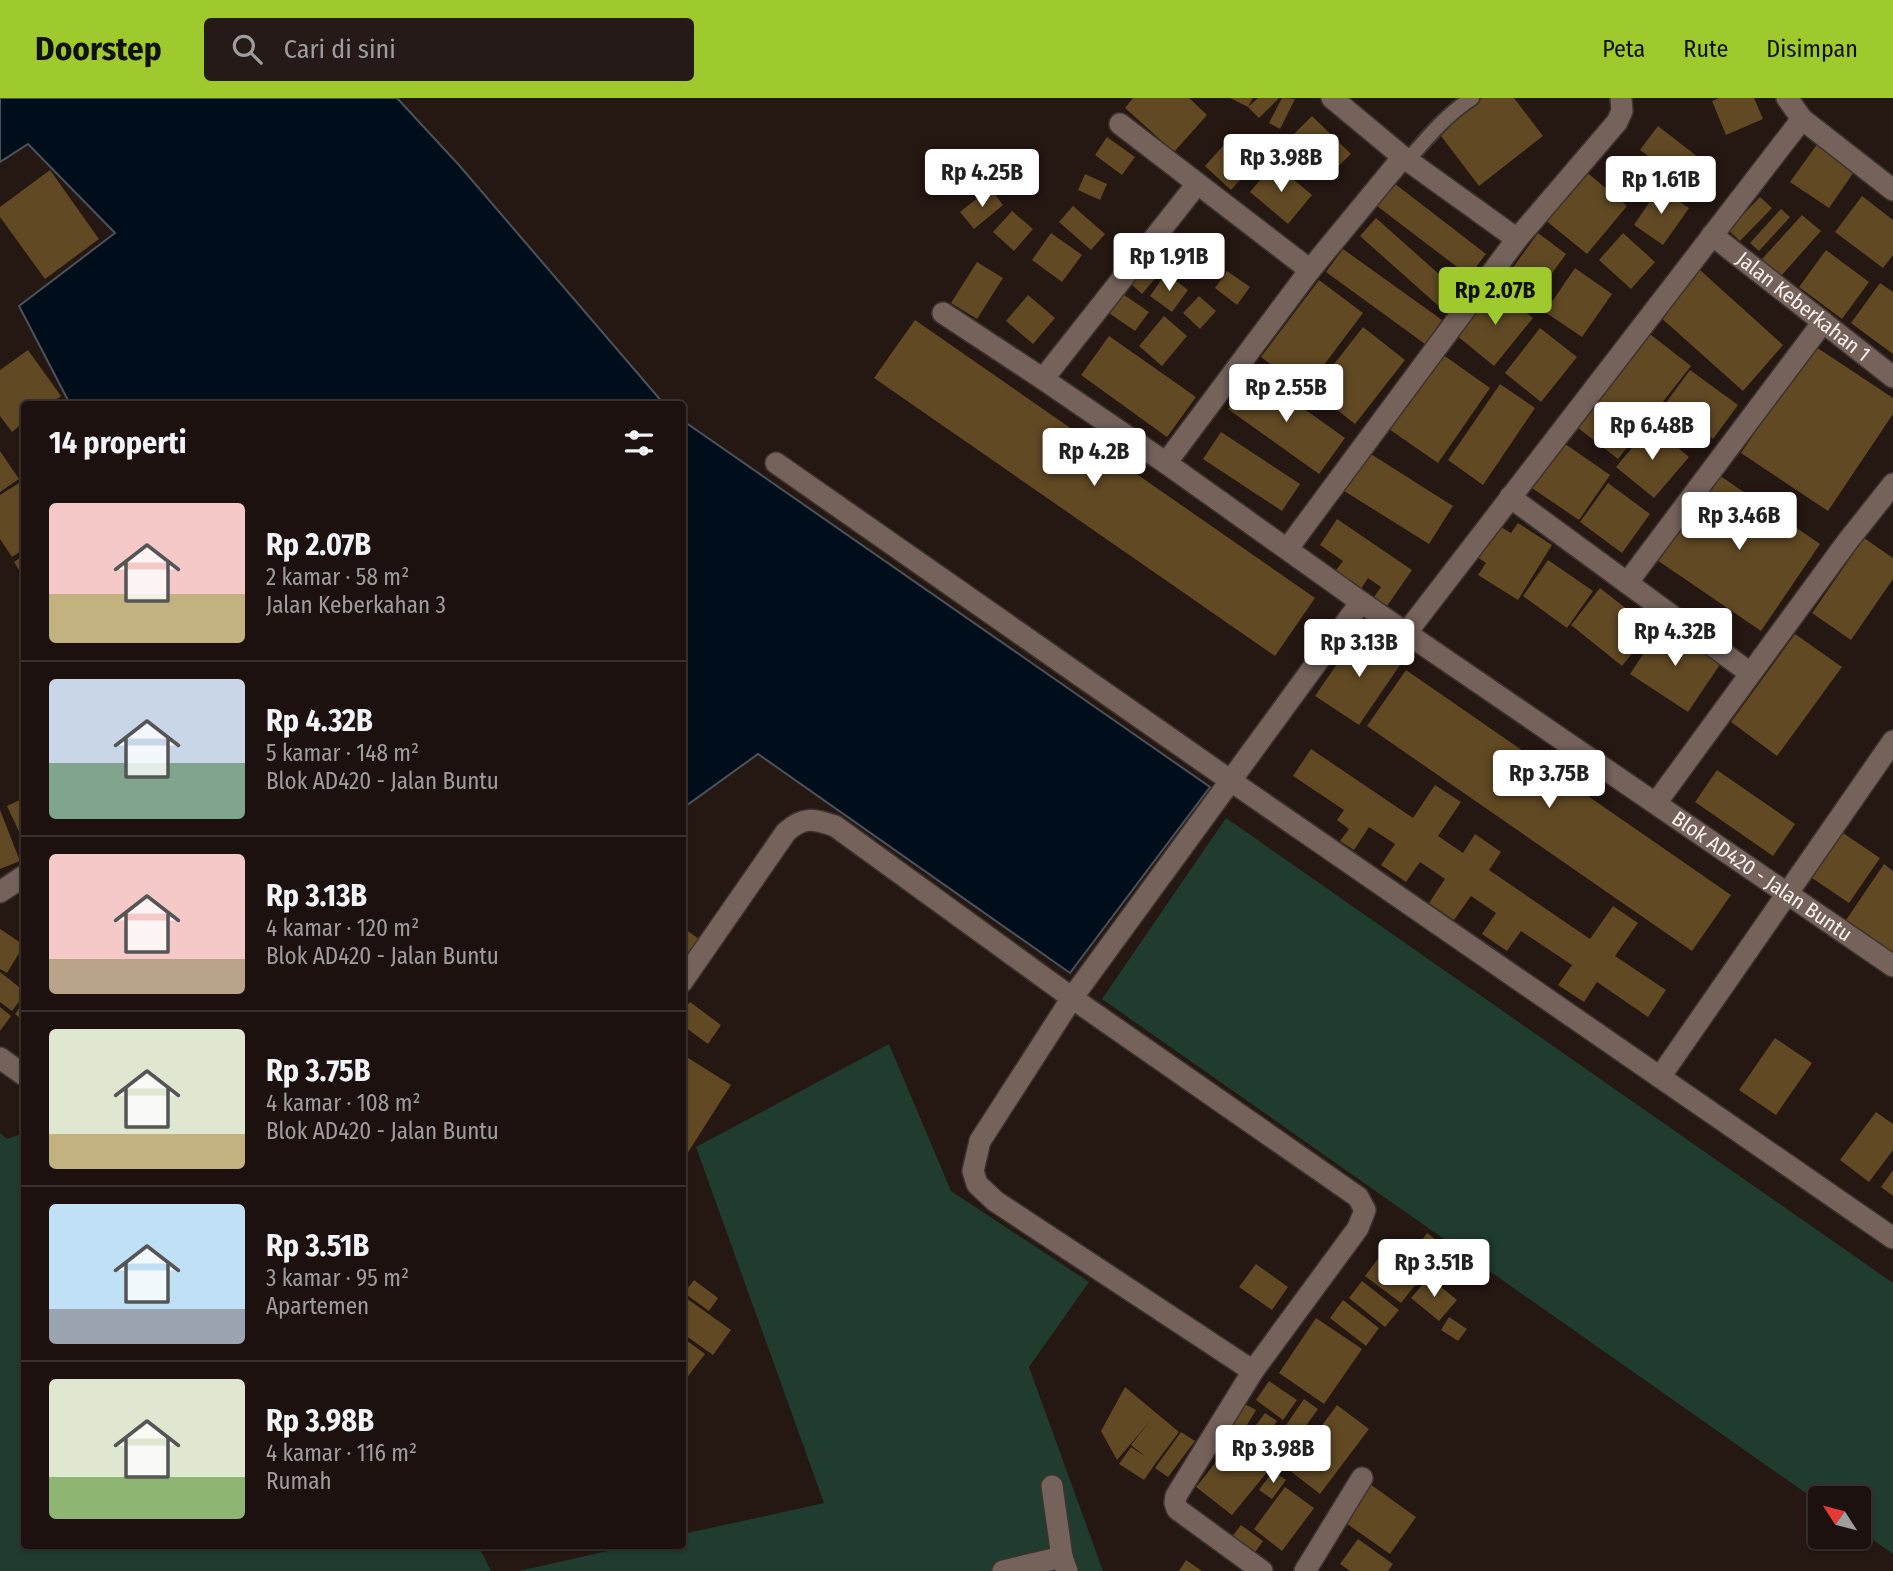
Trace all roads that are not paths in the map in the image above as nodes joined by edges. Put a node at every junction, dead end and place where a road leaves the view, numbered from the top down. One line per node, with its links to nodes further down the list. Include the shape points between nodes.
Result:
1 (1332, 98): 7 (street)
2 (1472, 98): 7 (lane)
3 (1621, 98): 11 (street, via 1617,122)
4 (1787, 98): 5 (street)
5 (1802, 119): 9 (street); 10 (street)
6 (1120, 124): 8 (street)
7 (1405, 159): 11 (street); 12 (street)
8 (1197, 184): 12 (street); 16 (street)
9 (1893, 190)
10 (1712, 235): 14 (street, Jalan Keberkahan 1); 20 (street)
11 (1517, 239): 21 (street)
12 (1310, 270): 18 (street)
13 (943, 313): 16 (street, Blok AD420 - Jalan Buntu)
14 (1823, 322): 15 (street, Jalan Keberkahan 1); 22 (street)
15 (1893, 377)
16 (1043, 379): 18 (street, Blok AD420 - Jalan Buntu)
17 (776, 463): 27 (street)
18 (1166, 463): 21 (street, Blok AD420 - Jalan Buntu)
19 (1893, 484): 25 (street)
20 (1510, 497): 22 (street); 24 (street)
21 (1287, 548): 23 (street, Blok AD420 - Jalan Buntu)
22 (1627, 583): 25 (street)
23 (1361, 602): 24 (street, Blok AD420 - Jalan Buntu); 27 (street)
24 (1407, 632): 28 (street, Blok AD420 - Jalan Buntu)
25 (1750, 673): 28 (street)
26 (1889, 755): 29 (street)
27 (1231, 781): 32 (street); 35 (street)
28 (1656, 803): 29 (street, Blok AD420 - Jalan Buntu)
29 (1788, 894): 30 (street, Blok AD420 - Jalan Buntu); 35 (street)
30 (1893, 966)
31 (686, 976): 32 (street, via 786,832 804,820 816,820 835,825)
32 (1072, 998): 37 (street, via 980,1141 973,1171 977,1184 995,1201); 37 (street, via 1363,1204 1358,1228)
33 (0, 1058): 34 (street)
34 (21, 1073)
35 (1660, 1077): 36 (street)
36 (1893, 1238)
37 (1253, 1371): 42 (street, via 1175,1503)
38 (1362, 1478): 43 (street)
39 (1052, 1486): 40 (street)
40 (1064, 1564): 41 (street)
41 (1003, 1571)
42 (1262, 1571)
43 (1305, 1571)

